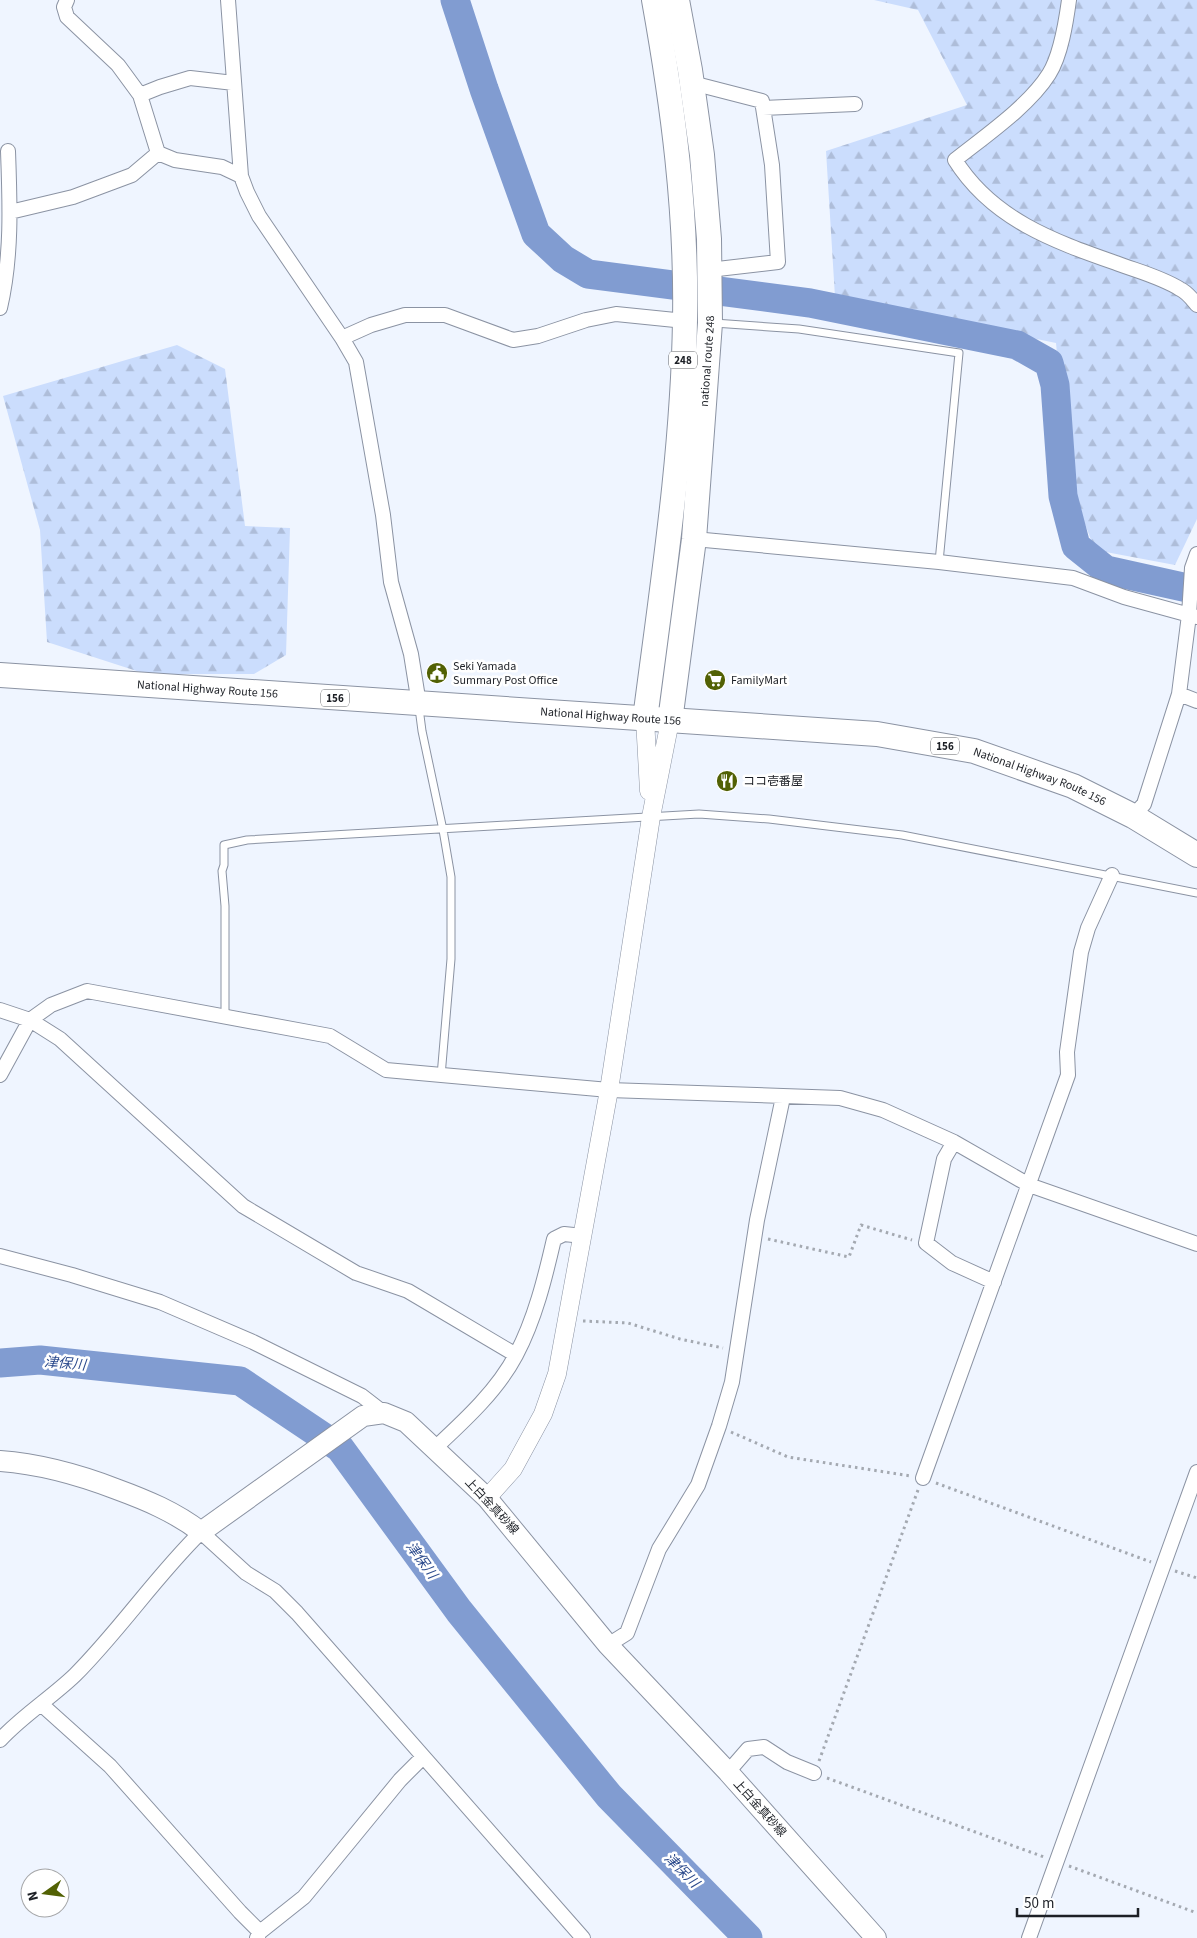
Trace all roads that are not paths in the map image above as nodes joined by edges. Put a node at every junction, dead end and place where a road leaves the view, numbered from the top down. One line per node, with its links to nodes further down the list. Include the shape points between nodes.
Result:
1 (67, 0): 8 (street, via 64,7 67,17 118,65)
2 (228, 0): 7 (street)
3 (654, 0): 18 (highway, national route 248 / 248, via 667,71 677,156 684,239)
4 (678, 0): 6 (highway, national route 248 / 248)
5 (1069, 0): 16 (street, via 1064,35 1050,73 1006,119 955,160 965,176 989,200 1025,227 1069,247 1155,277 1182,290)
6 (692, 83): 10 (street, via 762,101); 15 (highway, national route 248 / 248, via 702,155)
7 (234, 84): 8 (street, via 190,78); 13 (street)
8 (140, 95): 12 (street)
9 (855, 104): 10 (street)
10 (763, 108): 15 (street, via 772,165 778,262)
11 (8, 151): 14 (street)
12 (158, 153): 13 (street, via 175,160 222,167); 14 (street, via 132,175 73,197)
13 (241, 176): 20 (street, via 259,216)
14 (10, 212): 17 (street, via 7,279)
15 (709, 270): 19 (highway, national route 248 / 248)
16 (1197, 305)
17 (0, 308)
18 (685, 320): 20 (street, via 616,314 513,340 445,315 405,315); 29 (highway, national route 248 / 248, via 669,536)
19 (710, 323): 21 (highway, national route 248 / 248); 23 (lane, via 799,329 959,353)
20 (342, 338): 28 (street, via 356,362 383,515 391,582 411,654)
21 (694, 539): 23 (street); 30 (highway, national route 248 / 248)
22 (1197, 554): 24 (street, via 1192,568)
23 (939, 562): 24 (street, via 1073,578 1124,598)
24 (1192, 613): 26 (street)
25 (0, 675): 28 (highway, National Highway Route 156 / 156)
26 (1179, 694): 27 (street); 31 (street, via 1144,804)
27 (1197, 701)
28 (419, 704): 29 (highway, National Highway Route 156 / 156); 33 (lane)
29 (645, 719): 30 (highway, National Highway Route 156 / 156); 32 (street)
30 (670, 721): 31 (highway, National Highway Route 156 / 156, via 878,734 974,751 1073,786); 32 (street)
31 (1134, 816): 34 (highway, National Highway Route 156 / 156)
32 (651, 817): 33 (lane); 35 (lane, via 699,814 769,819 902,835); 42 (street)
33 (443, 830): 38 (lane, via 326,834 246,840 224,845); 41 (lane, via 451,877 451,950)
34 (1197, 855)
35 (1112, 875): 36 (lane); 45 (street, via 1081,952 1068,1075)
36 (1197, 893)
37 (0, 1010): 39 (street)
38 (225, 1017): 39 (street, via 87,991 51,1005); 41 (street, via 330,1036 386,1070)
39 (30, 1020): 40 (street); 50 (street, via 60,1039 243,1206 356,1273 408,1291)
40 (0, 1075)
41 (441, 1076): 42 (street)
42 (609, 1090): 43 (street); 46 (street)
43 (783, 1097): 44 (street, via 840,1098 883,1110); 58 (street, via 757,1220 732,1382 719,1426 698,1485 659,1549 628,1633)
44 (954, 1142): 45 (street); 49 (street, via 944,1159 926,1243 952,1263)
45 (1030, 1185): 47 (street); 49 (street)
46 (583, 1236): 50 (street, via 564,1234 554,1239 532,1318); 56 (street, via 557,1374 543,1414 513,1469)
47 (1197, 1244)
48 (0, 1256): 51 (street, via 72,1274 160,1302 253,1342 362,1396)
49 (994, 1282): 55 (street)
50 (516, 1355): 52 (street, via 485,1397)
51 (384, 1413): 52 (main road, 上白金真砂線, via 406,1422); 57 (main road, via 363,1416)
52 (435, 1448): 56 (main road, 上白金真砂線)
53 (0, 1461): 57 (main road, via 28,1463 74,1473)
54 (1197, 1472): 67 (street)
55 (923, 1478)
56 (487, 1498): 58 (main road, 上白金真砂線)
57 (206, 1528): 59 (street, via 181,1551 74,1675); 61 (street, via 246,1572 275,1591 297,1613)
58 (608, 1645): 62 (main road, 上白金真砂線)
59 (40, 1704): 60 (street); 64 (street, via 110,1766)
60 (0, 1740)
61 (423, 1757): 64 (street, via 400,1780 304,1897); 65 (street)
62 (728, 1772): 63 (street, via 748,1749 764,1747); 66 (main road, 上白金真砂線)
63 (814, 1774)
64 (258, 1935)
65 (583, 1938)
66 (876, 1938)
67 (1029, 1938)

